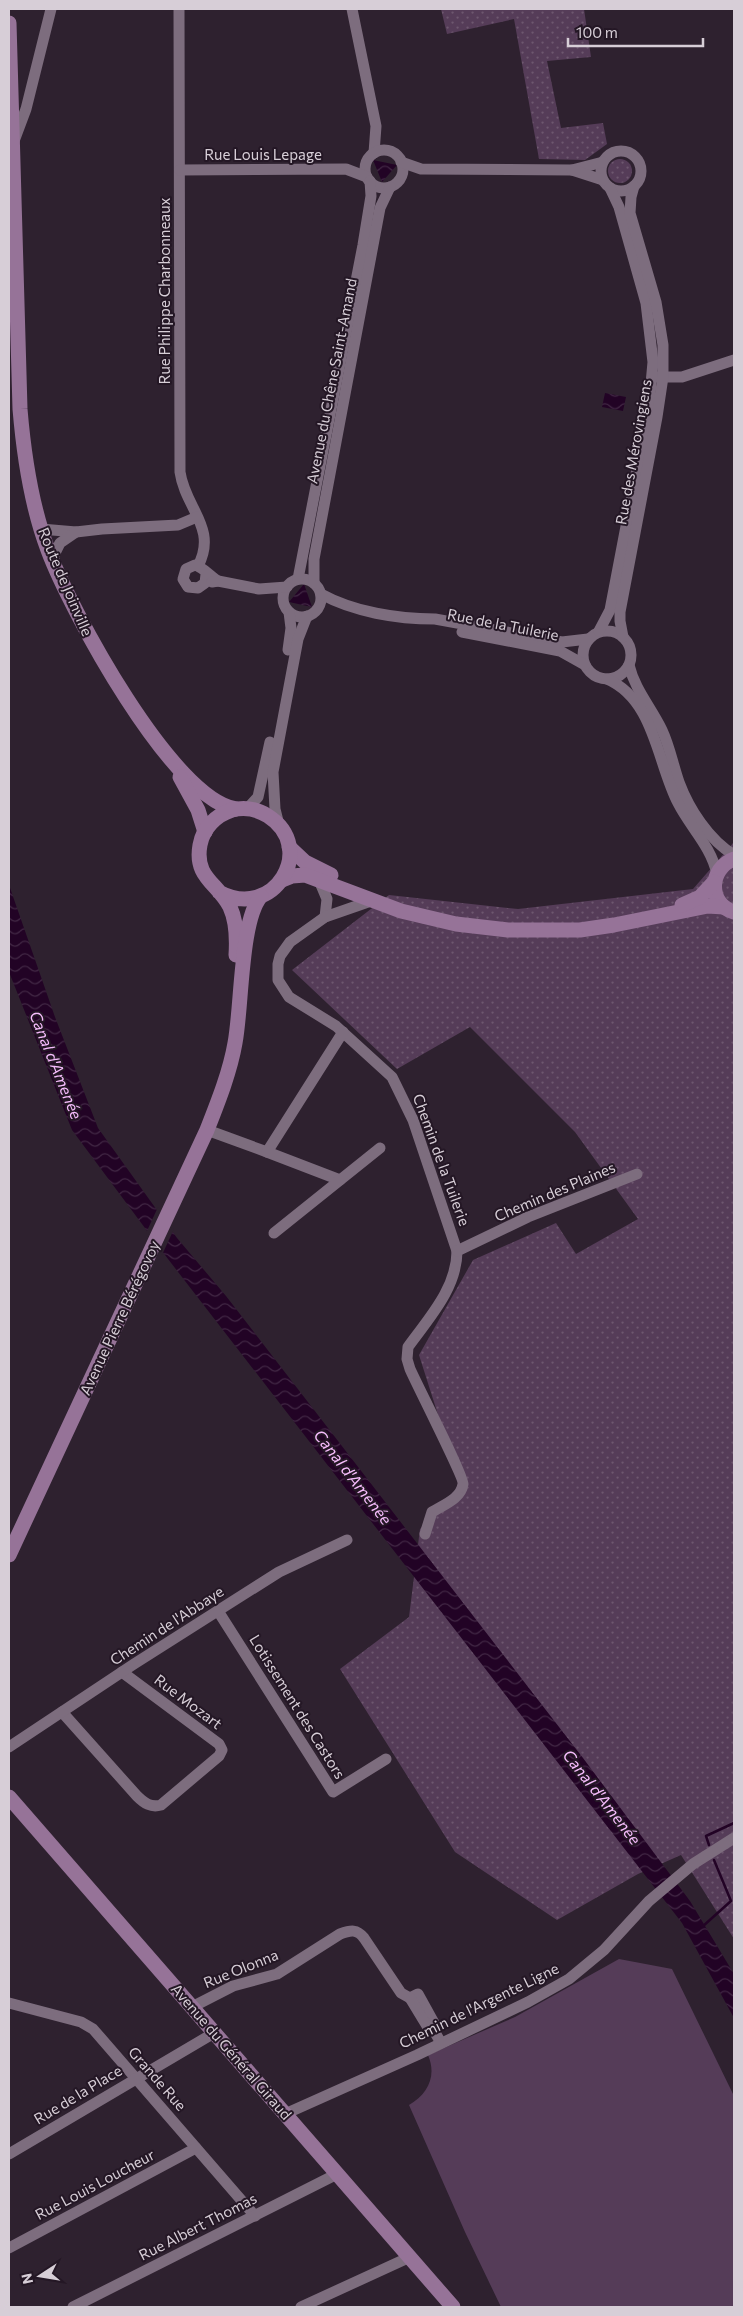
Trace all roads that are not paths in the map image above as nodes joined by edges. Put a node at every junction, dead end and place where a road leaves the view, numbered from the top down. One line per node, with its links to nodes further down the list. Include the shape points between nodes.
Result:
1 (51, 9): 7 (street, via 26,109)
2 (179, 9): 14 (street, Rue Philippe Charbonneaux)
3 (352, 9): 6 (street)
4 (9, 23): 5 (main road, Route de Joinville)
5 (10, 86): 7 (main road, Route de Joinville)
6 (376, 126): 8 (street); 9 (street)
7 (12, 145): 24 (main road, Route de Joinville, via 20,409 27,471)
8 (389, 151): 9 (street); 10 (street, via 396,154)
9 (371, 157): 12 (street, Rue Louis Lepage); 17 (street, via 366,169)
10 (401, 162): 13 (street); 16 (street)
11 (603, 162): 15 (street); 18 (street, via 601,171); 20 (street, via 616,151 633,155 640,168 640,178)
12 (346, 169): 14 (street, Rue Louis Lepage); 17 (street, Rue Louis Lepage)
13 (421, 169): 15 (street); 16 (street)
14 (180, 170): 23 (street, Rue Philippe Charbonneaux, via 180,472)
15 (572, 170): 18 (street)
16 (401, 177): 19 (street)
17 (369, 179): 19 (street, via 379,187); 27 (street, Avenue du Chêne Saint-Amand, via 371,196)
18 (607, 184): 20 (street, via 622,191); 22 (street, Rue des Mérovingiens, via 619,207 646,303)
19 (390, 186): 28 (street, Avenue du Chêne Saint-Amand, via 378,217 314,558)
20 (634, 186): 22 (street, Rue des Mérovingiens, via 630,213 656,302 663,345)
21 (734, 360): 22 (street, via 682,377)
22 (658, 377): 38 (street, Rue des Mérovingiens, via 610,610); 39 (street, Rue des Mérovingiens, via 657,417 620,612)
23 (198, 517): 25 (street, via 178,525); 30 (street, Rue Philippe Charbonneaux, via 206,538 203,574 218,581)
24 (41, 529): 25 (street); 26 (main road, Route de Joinville)
25 (76, 532): 26 (street, via 60,543)
26 (52, 559): 44 (main road, Route de Joinville, via 90,641)
27 (298, 579): 28 (street); 29 (street)
28 (314, 583): 31 (street)
29 (287, 586): 30 (street); 32 (street)
30 (259, 589): 32 (street)
31 (321, 594): 33 (street, Rue de la Tuilerie); 34 (street)
32 (283, 602): 35 (street)
33 (344, 605): 34 (street, Rue de la Tuilerie); 37 (street, Rue de la Tuilerie)
34 (318, 609): 36 (street)
35 (289, 612): 36 (street); 45 (street, via 290,638 261,789 258,797)
36 (307, 616): 46 (street, via 298,639 274,763 273,791)
37 (414, 619): 40 (street, Rue de la Tuilerie, via 435,618 562,642); 41 (street, Rue de la Tuilerie, via 433,626 560,651)
38 (599, 631): 39 (street, via 612,631); 40 (street)
39 (624, 637): 42 (street, via 631,650)
40 (588, 639): 41 (street, via 583,651)
41 (585, 665): 43 (street, via 594,675)
42 (629, 665): 43 (street, via 618,677); 49 (street, via 638,690 665,735 689,803 715,840)
43 (607, 679): 51 (street, via 622,688 649,725 671,788 711,855)
44 (170, 758): 45 (main road, via 209,797 221,805); 47 (main road, via 198,810)
45 (241, 809): 46 (main road, via 265,813); 47 (main road, via 215,820)
46 (279, 825): 48 (main road)
47 (205, 832): 54 (main road, via 200,846 200,865)
48 (289, 847): 51 (main road, via 314,867 402,905 509,924 580,923 685,905 700,897); 52 (main road, via 288,864)
49 (734, 855)
50 (734, 859): 51 (main road, via 726,863)
51 (715, 878): 57 (main road, via 716,896)
52 (282, 880): 53 (main road, via 300,875); 55 (main road)
53 (319, 880): 56 (main road); 58 (street, via 327,899)
54 (219, 892): 55 (main road, via 235,899); 60 (main road, via 230,907 236,941)
55 (262, 896): 60 (main road, via 254,906 248,928 238,1024 232,1058)
56 (371, 901): 57 (main road, via 456,924 544,931 614,925 697,908); 58 (street, Chemin de la Tuilerie)
57 (729, 909)
58 (325, 917): 59 (street, Chemin de la Tuilerie, via 284,949 278,964 278,980 289,997)
59 (343, 1032): 63 (street); 67 (street, Chemin de la Tuilerie, via 392,1077 403,1097)
60 (224, 1078): 61 (main road, Avenue Pierre Bérégovoy)
61 (207, 1130): 63 (street); 70 (main road, Avenue Pierre Bérégovoy)
62 (380, 1148): 65 (street)
63 (268, 1152): 65 (street)
64 (638, 1174): 67 (street, Chemin des Plaines, via 528,1217)
65 (340, 1180): 66 (street)
66 (274, 1234)
67 (457, 1251): 68 (street, via 452,1282 408,1347 410,1370 463,1484 451,1501 432,1512)
68 (425, 1534)
69 (347, 1540): 71 (street, Chemin de l'Abbaye, via 279,1572)
70 (9, 1555)
71 (218, 1610): 72 (street, Chemin de l'Abbaye); 75 (street, Lotissement des Castors, via 333,1792)
72 (122, 1672): 73 (street, Chemin de l'Abbaye); 73 (street, Rue Mozart, via 219,1744 222,1750 219,1756 161,1804 149,1805 137,1796)
73 (62, 1712): 74 (street, Chemin de l'Abbaye)
74 (9, 1747)
75 (386, 1759)
76 (9, 1797): 79 (main road, Avenue du Général Giraud)
77 (734, 1838): 81 (street, Chemin de l'Argente Ligne, via 693,1864 649,1901 604,1950 569,1979)
78 (9, 2003): 82 (street, Grande Rue, via 87,2025 99,2034)
79 (192, 2007): 80 (main road, Avenue du Général Giraud); 81 (street, Rue Olonna, via 224,1990 277,1974 351,1930 359,1932)
80 (214, 2033): 82 (street, Rue de la Place); 83 (main road, Avenue du Général Giraud)
81 (441, 2043): 83 (street, Chemin de l'Argente Ligne)
82 (136, 2078): 84 (street, Grande Rue); 85 (street, Rue de la Place)
83 (285, 2114): 86 (main road, Avenue du Général Giraud)
84 (196, 2148): 87 (street, Grande Rue); 88 (street, Rue Louis Loucheur)
85 (9, 2154)
86 (337, 2174): 87 (street, Rue Albert Thomas); 89 (main road, Avenue du Général Giraud)
87 (255, 2216): 90 (street, Rue Albert Thomas)
88 (9, 2248)
89 (410, 2257): 91 (street); 92 (main road, Avenue du Général Giraud)
90 (73, 2307)
91 (301, 2307)
92 (453, 2307)

